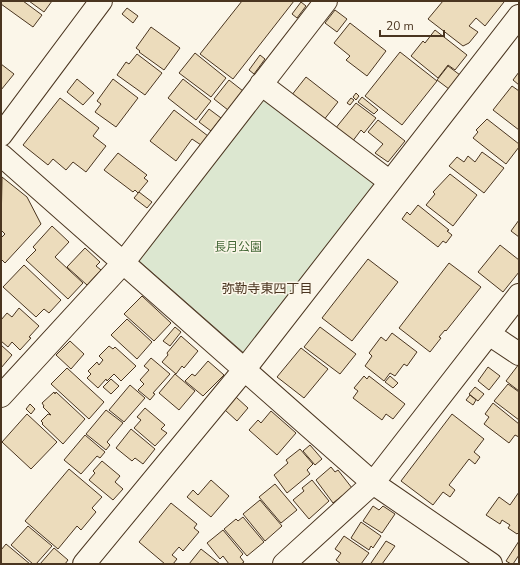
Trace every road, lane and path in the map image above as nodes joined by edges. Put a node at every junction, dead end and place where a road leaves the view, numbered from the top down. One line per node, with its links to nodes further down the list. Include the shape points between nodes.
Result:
1 (101, 1): 5 (street)
2 (326, 1): 4 (street)
3 (519, 16): 7 (street)
4 (261, 84): 7 (street); 8 (street)
5 (1, 135)
6 (1, 155): 8 (street)
7 (390, 182): 12 (street)
8 (123, 263): 12 (street); 13 (street)
9 (519, 295): 10 (street)
10 (489, 334): 11 (street); 14 (street)
11 (519, 354)
12 (244, 370): 14 (street); 15 (street)
13 (1, 396)
14 (373, 483): 16 (street); 17 (street)
15 (84, 564)
16 (284, 564)
17 (491, 564)

